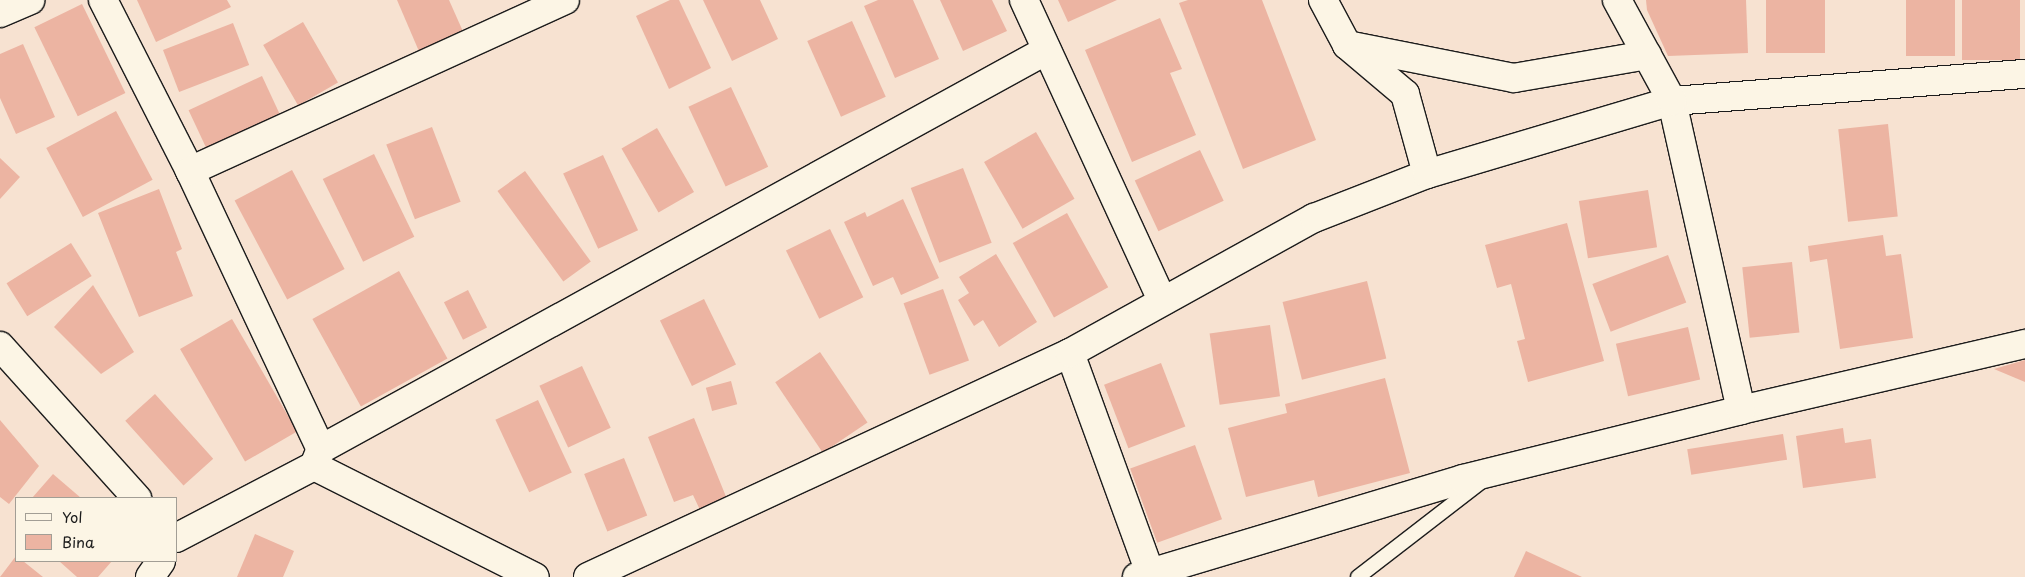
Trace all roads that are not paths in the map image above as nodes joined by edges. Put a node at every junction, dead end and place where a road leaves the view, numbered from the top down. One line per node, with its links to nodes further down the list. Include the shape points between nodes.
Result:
1 (30, 0): 7 (street)
2 (103, 0): 13 (street)
3 (565, 0): 13 (street)
4 (1024, 0): 9 (street)
5 (1324, 0): 8 (street)
6 (1617, 0): 10 (street)
7 (0, 14)
8 (1347, 45): 10 (street, via 1514,78); 14 (street, via 1405,94)
9 (1047, 50): 15 (street); 20 (street)
10 (1647, 55): 12 (street)
11 (2025, 74): 12 (street)
12 (1672, 101): 14 (street); 19 (street)
13 (190, 171): 20 (street)
14 (1426, 174): 15 (street, via 1314,218)
15 (1162, 300): 18 (street)
16 (2025, 344): 19 (street)
17 (0, 346): 22 (street)
18 (1070, 353): 25 (street); 28 (street)
19 (1741, 410): 21 (street)
20 (318, 458): 23 (street); 27 (street)
21 (1496, 470): 25 (street); 29 (lane)
22 (136, 497)
23 (178, 537)
24 (160, 562): 26 (street)
25 (1144, 575)
26 (150, 577)
27 (535, 577)
28 (588, 577)
29 (1358, 577)

